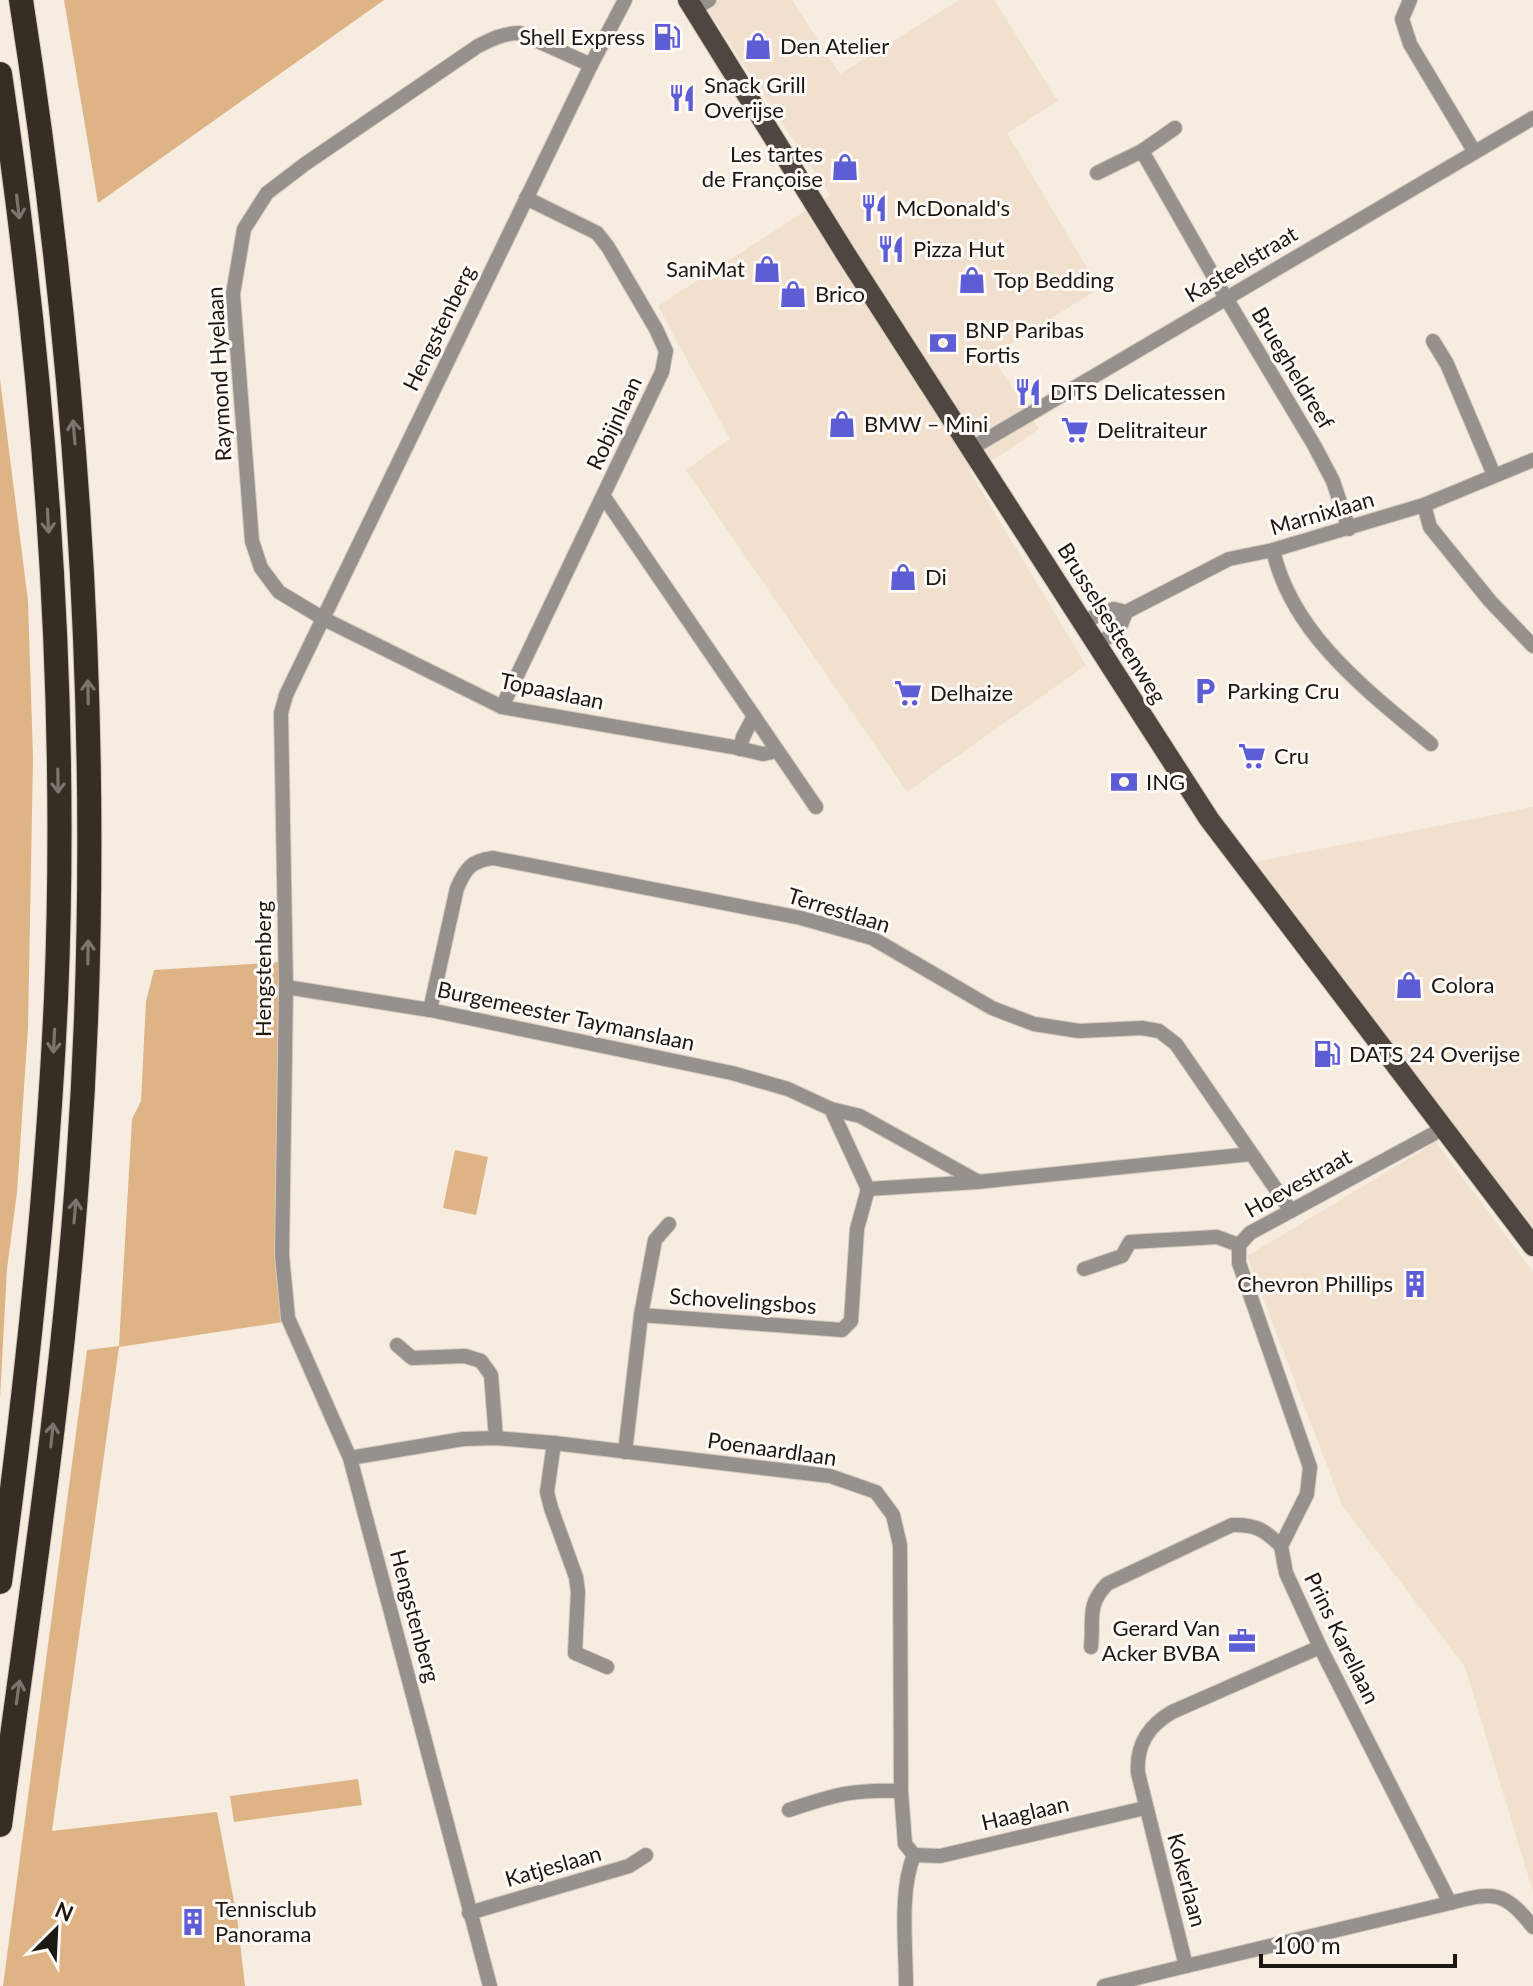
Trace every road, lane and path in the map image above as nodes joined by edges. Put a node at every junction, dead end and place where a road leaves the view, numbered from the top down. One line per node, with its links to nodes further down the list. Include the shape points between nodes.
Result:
1 (21, 0): 59 (highway, one-way to 1, via 69,1273 87,995 91,822 77,463 42,131)
2 (625, 0): 5 (street, Hengstenberg)
3 (1410, 0): 10 (street, via 1402,19 1410,44)
4 (697, 3): 15 (main road, Brusselsesteenweg, via 833,234)
5 (591, 65): 12 (street, Hengstenberg); 23 (street, Raymond Hyelaan, via 520,33 478,46 267,193 244,229 233,294 252,541 261,568 279,592)
6 (0, 74): 52 (highway, one-way to 52, via 44,468 59,817 47,1160)
7 (1533, 118): 10 (street, Kasteelstraat)
8 (1175, 128): 9 (street)
9 (1142, 151): 11 (street); 13 (street, Bruegheldreef)
10 (1474, 151): 13 (street, Kasteelstraat)
11 (1097, 173)
12 (526, 198): 18 (street, Robijnlaan, via 597,233 666,351 662,372); 23 (street, Hengstenberg)
13 (1226, 298): 15 (street, Kasteelstraat); 20 (street, Bruegheldreef, via 1333,481)
14 (1433, 341): 17 (street)
15 (972, 448): 24 (main road, Brusselsesteenweg)
16 (1533, 460): 17 (street, Marnixlaan)
17 (1494, 475): 19 (street, Marnixlaan)
18 (604, 497): 27 (street, Robijnlaan); 28 (street)
19 (1424, 505): 20 (street, Marnixlaan); 26 (street, via 1430,527)
20 (1349, 529): 21 (street, Marnixlaan)
21 (1273, 550): 22 (street, Marnixlaan, via 1229,559); 29 (street, via 1279,577 1312,631 1348,673)
22 (1126, 612): 24 (street, Marnixlaan, via 1114,609); 25 (street, Marnixlaan, via 1119,630)
23 (324, 619): 27 (street, Topaaslaan); 33 (street, Hengstenberg, via 281,713)
24 (1082, 622): 25 (main road, Brusselsesteenweg)
25 (1096, 645): 36 (main road, Brusselsesteenweg, via 1209,819)
26 (1533, 646)
27 (502, 707): 30 (street, Topaaslaan)
28 (754, 716): 30 (street); 31 (street)
29 (1431, 744)
30 (740, 749): 31 (street, Topaaslaan)
31 (777, 751): 32 (street)
32 (816, 807)
33 (286, 987): 34 (street, Burgemeester Taymanslaan); 50 (street, Hengstenberg, via 282,1255 288,1318)
34 (430, 1010): 35 (street, Burgemeester Taymanslaan, via 732,1073 788,1089); 37 (street, Terrestlaan, via 457,888 466,869 493,858 801,918 872,938 992,1008 1034,1024 1079,1031 1159,1031 1176,1044)
35 (831, 1109): 38 (street, Burgemeester Taymanslaan, via 860,1116); 39 (street)
36 (1444, 1128): 40 (street, Hoevestraat); 43 (main road, Brusselsesteenweg)
37 (1251, 1154): 38 (street); 40 (street, Terrestlaan)
38 (977, 1182): 39 (street)
39 (868, 1189): 45 (street, Schovelingsbos, via 857,1229 851,1321 842,1330)
40 (1291, 1211): 42 (street, Hoevestraat, via 1250,1233)
41 (669, 1224): 45 (street, Schovelingsbos, via 655,1240)
42 (1239, 1245): 44 (street, Hoevestraat, via 1217,1237 1130,1242 1122,1256); 51 (street, via 1239,1263 1310,1467 1307,1494)
43 (1533, 1246)
44 (1084, 1269)
45 (641, 1315): 49 (street, Schovelingsbos)
46 (397, 1345): 47 (street, via 412,1358 465,1356 481,1361 491,1375)
47 (496, 1438): 48 (street, Poenaardlaan); 50 (street, Poenaardlaan)
48 (554, 1443): 49 (street, Poenaardlaan); 55 (street, via 547,1492 576,1577 575,1653)
49 (625, 1452): 56 (street, Poenaardlaan, via 830,1476 876,1492 893,1515 900,1545)
50 (350, 1458): 63 (street, Hengstenberg)
51 (1281, 1546): 53 (street, via 1250,1524 1232,1525 1107,1584 1091,1612); 54 (street, Prins Karellaan, via 1286,1573)
52 (0, 1582)
53 (1091, 1647)
54 (1320, 1647): 57 (street, Kokerlaan, via 1159,1719 1144,1738 1137,1760); 62 (street, Prins Karellaan)
55 (607, 1667)
56 (901, 1791): 58 (street, via 839,1793); 61 (street, Poenaardlaan, via 905,1844)
57 (1145, 1808): 61 (street, Haaglaan, via 940,1856); 65 (street, Kokerlaan)
58 (789, 1810)
59 (0, 1825)
60 (646, 1855): 63 (street, Katjeslaan, via 629,1866)
61 (914, 1855): 67 (street, Poenaardlaan, via 907,1895)
62 (1450, 1903): 64 (street, via 1500,1897 1517,1906); 65 (street)
63 (469, 1913): 66 (street, Hengstenberg)
64 (1533, 1927)
65 (1186, 1966): 68 (street)
66 (490, 1986)
67 (906, 1986)
68 (1104, 1986)

